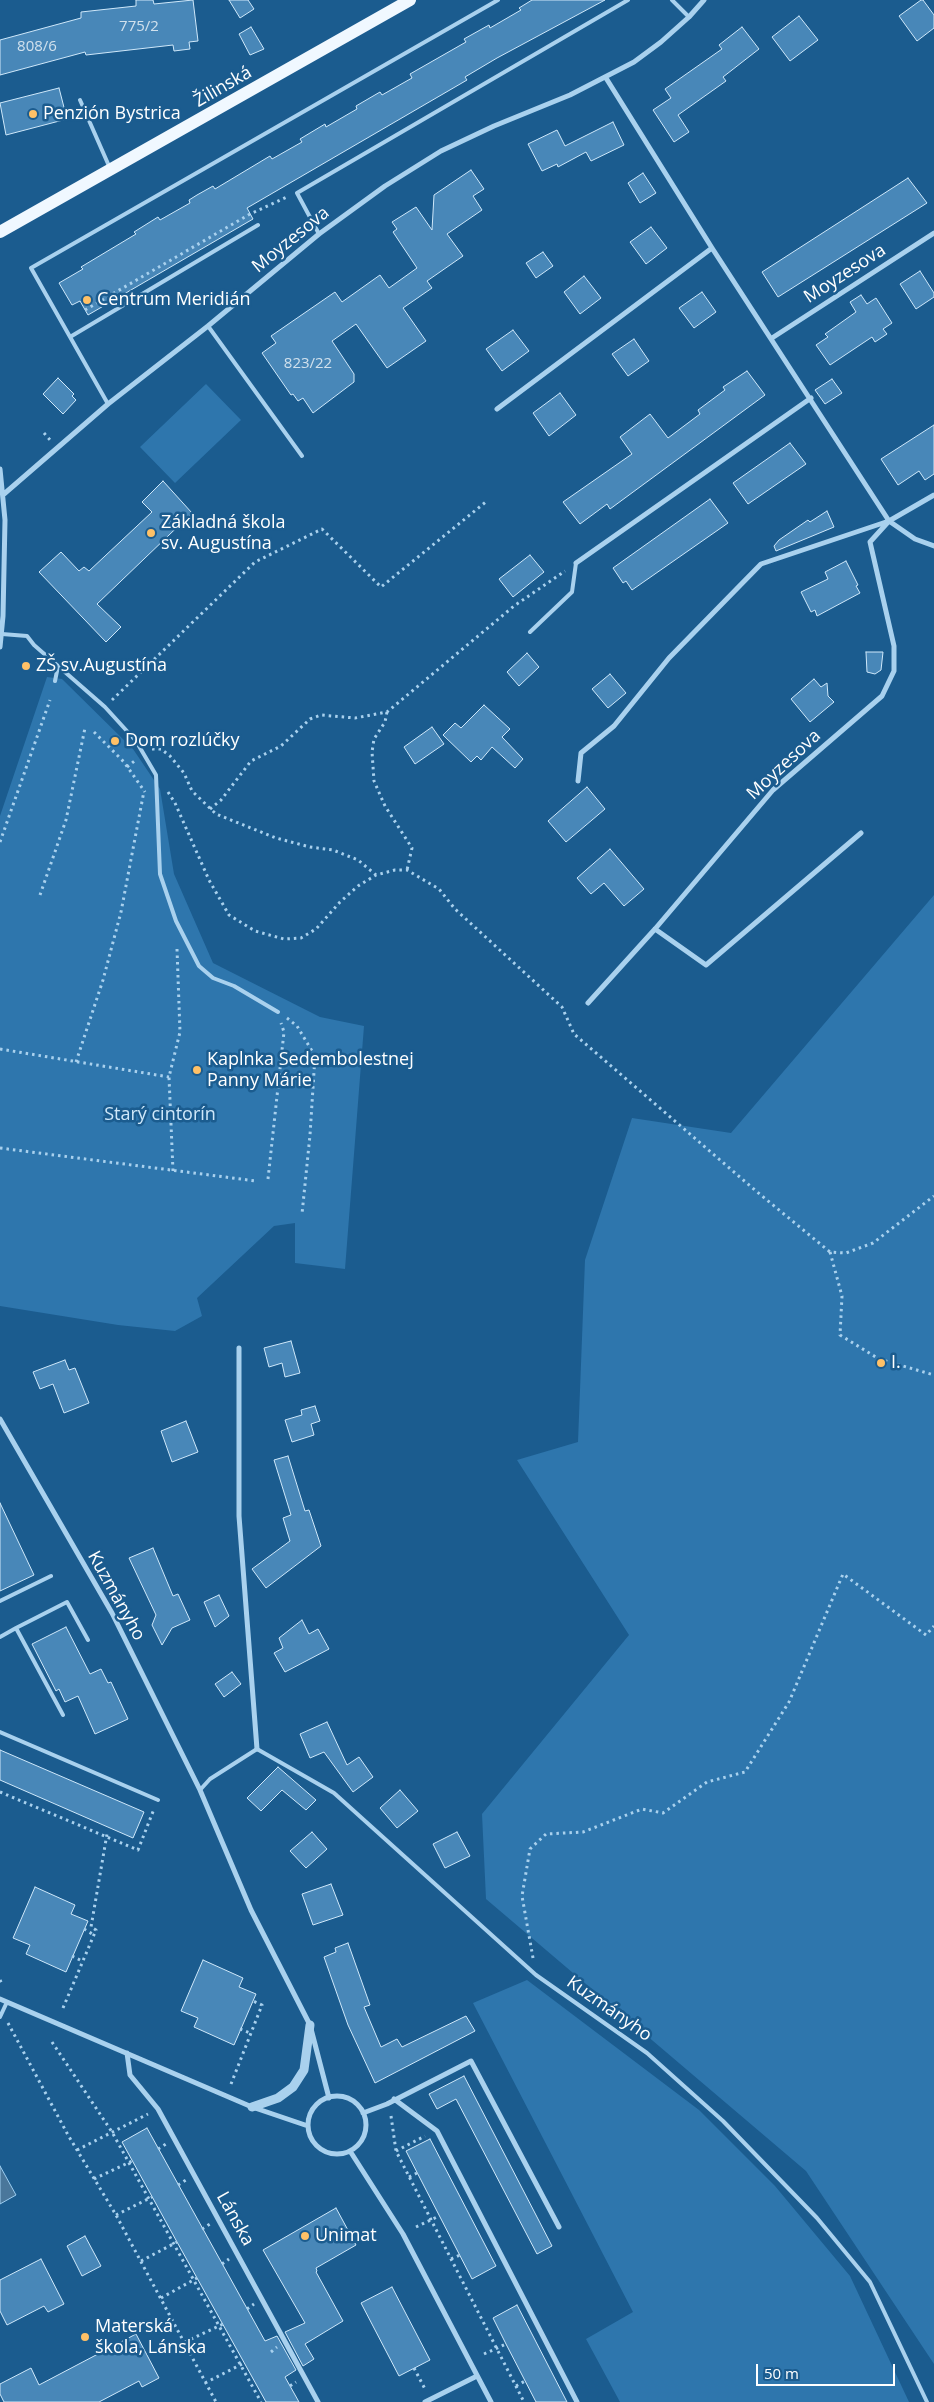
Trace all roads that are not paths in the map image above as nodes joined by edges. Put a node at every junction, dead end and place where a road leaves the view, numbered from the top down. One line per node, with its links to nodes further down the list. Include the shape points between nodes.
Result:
1 (410, 0): 9 (main road, Žilinská)
2 (498, 0): 16 (lane, via 31,268)
3 (628, 0): 13 (lane, via 297,192)
4 (672, 0): 6 (lane)
5 (704, 0): 6 (street, Moyzesova)
6 (689, 17): 7 (street, Moyzesova, via 641,57)
7 (606, 78): 13 (street, Moyzesova, via 441,151 385,186); 14 (street)
8 (80, 100): 9 (lane)
9 (111, 171): 11 (main road, Žilinská)
10 (258, 225): 16 (lane)
11 (0, 232)
12 (934, 233): 17 (street, Moyzesova)
13 (319, 234): 15 (street, Moyzesova)
14 (712, 248): 17 (street); 20 (street)
15 (208, 326): 19 (street, Moyzesova); 21 (lane)
16 (70, 337): 19 (lane)
17 (772, 338): 18 (street)
18 (811, 398): 25 (street); 27 (street)
19 (108, 404): 24 (street, Moyzesova)
20 (497, 409)
21 (302, 456)
22 (0, 469): 24 (street)
23 (934, 494): 25 (street, Moyzesova)
24 (2, 496): 29 (street, via 5,562)
25 (890, 521): 26 (street, via 915,539); 33 (street, Moyzesova, via 761,564 669,658 614,726 582,753); 35 (street, Moyzesova, via 870,542 894,646 894,671 882,696 772,790)
26 (934, 546)
27 (576, 564): 28 (lane, via 572,592)
28 (530, 632)
29 (2, 634): 30 (street); 31 (lane, via 27,636)
30 (0, 647)
31 (58, 666): 32 (lane); 37 (lane, via 105,707 142,750 156,775 160,874 176,921 199,966 213,978 234,986)
32 (55, 681)
33 (578, 781)
34 (860, 833): 35 (street, via 706,965)
35 (655, 929): 36 (street, Moyzesova)
36 (588, 1003)
37 (278, 1012)
38 (239, 1348): 47 (street, via 239,1516)
39 (0, 1419): 48 (street, Kuzmányho, via 112,1613)
40 (51, 1576): 41 (lane)
41 (0, 1601)
42 (16, 1628): 43 (lane); 44 (lane, via 67,1602); 45 (lane)
43 (0, 1637)
44 (88, 1640)
45 (63, 1715)
46 (0, 1732): 49 (lane)
47 (257, 1749): 48 (lane, via 210,1779); 67 (lane, Kuzmányho, via 334,1793 536,1975 647,2053 722,2121 817,2218 870,2282)
48 (200, 1790): 53 (street, Kuzmányho, via 251,1910)
49 (158, 1800)
50 (0, 1999): 51 (street)
51 (7, 2002): 52 (lane); 54 (street)
52 (0, 2017)
53 (310, 2025): 55 (street, Kuzmányho); 57 (street, via 304,2070 293,2086 278,2098)
54 (127, 2053): 57 (street); 63 (street, Lánska, via 130,2075 158,2109)
55 (329, 2098): 58 (street, via 351,2100); 59 (street, via 314,2109)
56 (394, 2099): 58 (street); 61 (street, via 471,2061); 66 (street, via 437,2131)
57 (252, 2107): 59 (street)
58 (364, 2113): 60 (street, via 365,2135)
59 (308, 2126): 60 (street, via 312,2140 322,2150 336,2154)
60 (350, 2151): 62 (street, via 403,2234)
61 (559, 2228)
62 (477, 2376): 64 (street); 65 (street)
63 (318, 2402)
64 (425, 2402)
65 (490, 2402)
66 (577, 2402)
67 (927, 2402)

